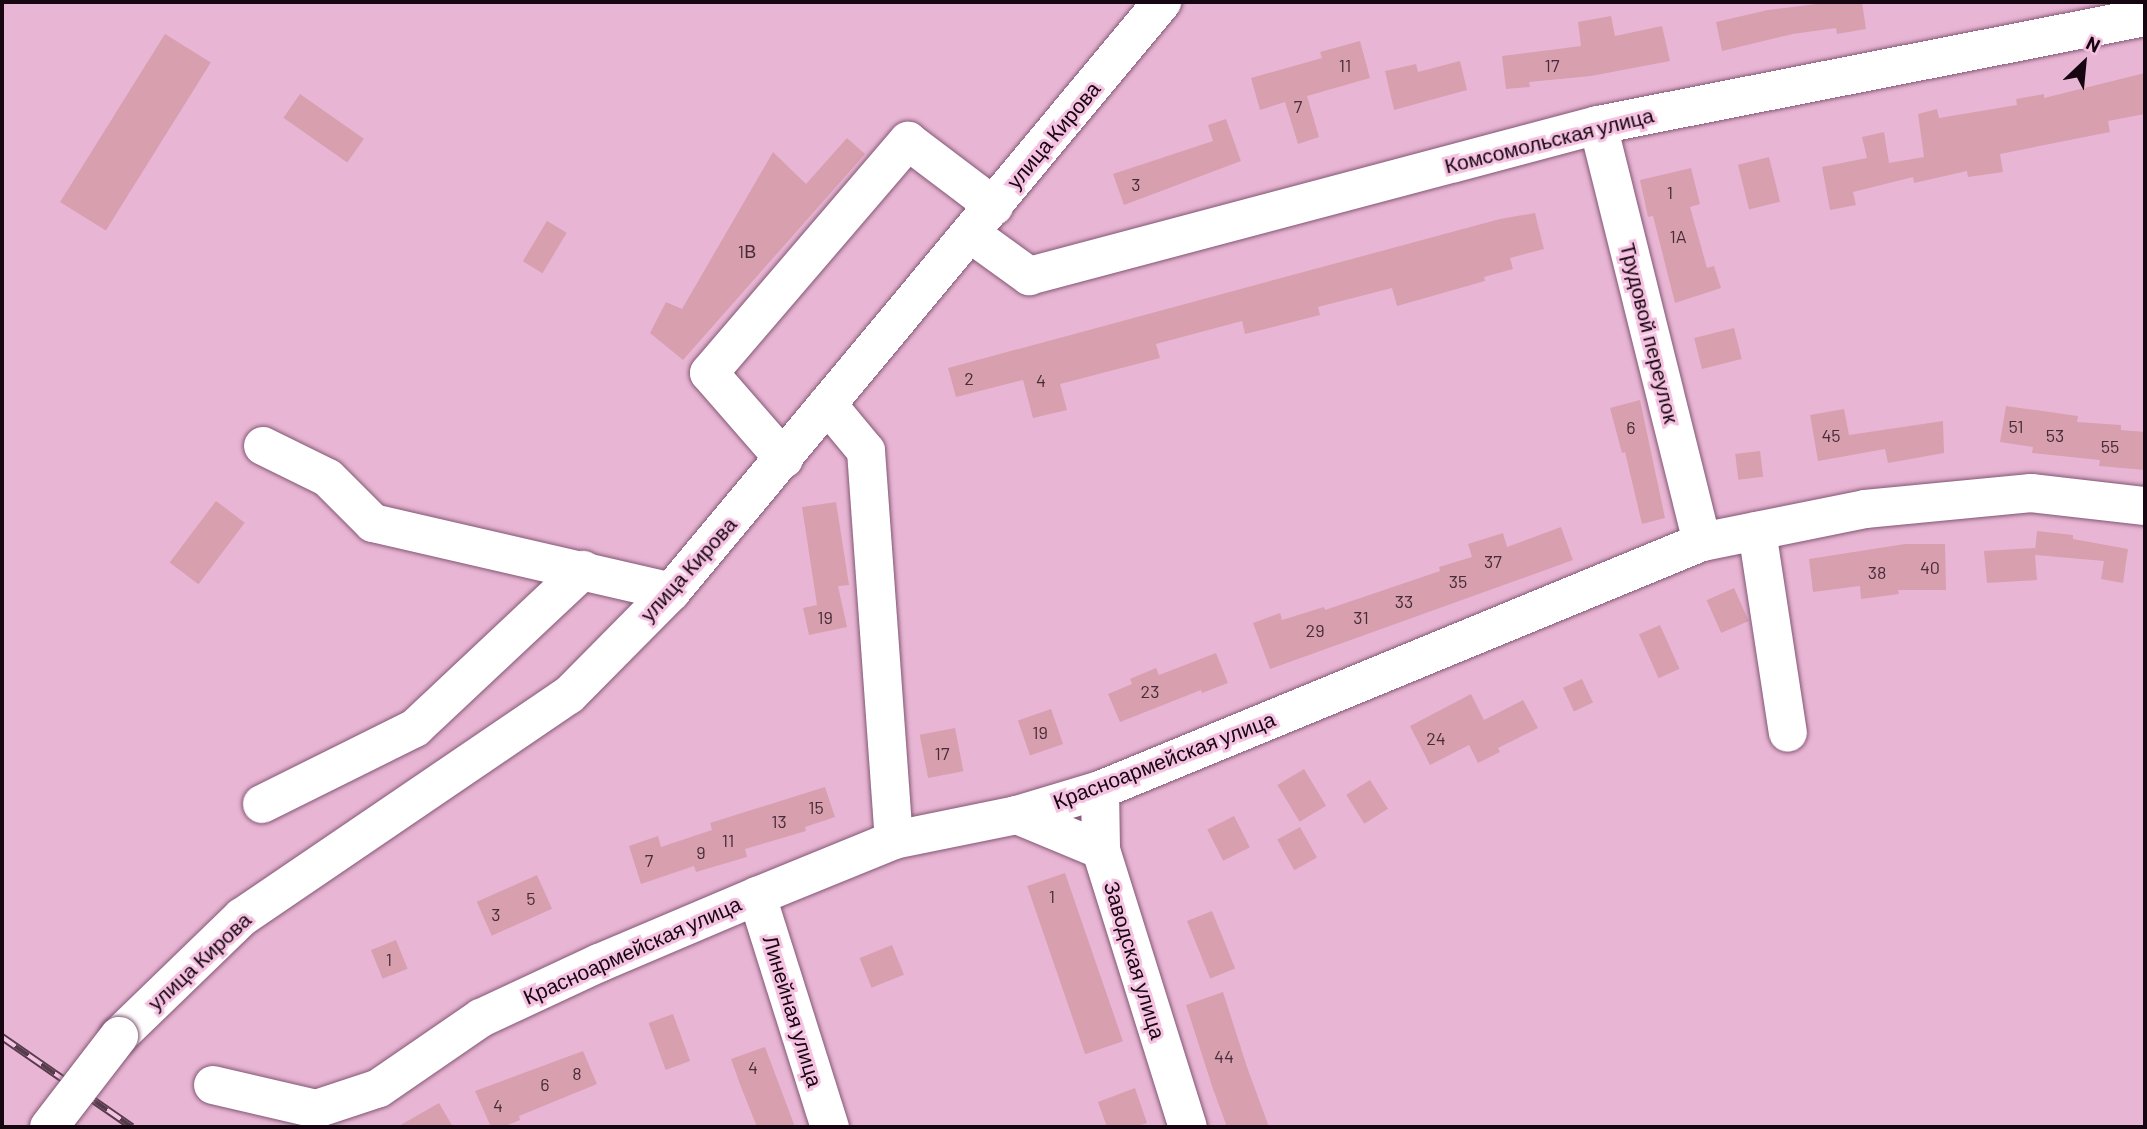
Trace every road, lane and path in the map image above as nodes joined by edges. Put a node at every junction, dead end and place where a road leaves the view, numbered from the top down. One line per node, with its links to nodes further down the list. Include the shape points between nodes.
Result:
1 (1162, 2): 4 (street, улица Кирова)
2 (2145, 17): 3 (street, Комсомольская улица)
3 (1598, 125): 5 (street, Комсомольская улица, via 1029,276); 11 (street, Трудовой переулок)
4 (994, 206): 5 (street, улица Кирова); 8 (street, via 908,141 709,373)
5 (971, 234): 6 (street, улица Кирова)
6 (827, 404): 8 (street, улица Кирова); 18 (street, via 866,451)
7 (263, 446): 12 (street, via 328,478 373,523)
8 (784, 459): 13 (street, улица Кирова)
9 (2145, 506): 10 (street, Красноармейская улица, via 2031,493 1865,509)
10 (1757, 531): 11 (street, Красноармейская улица); 14 (street)
11 (1702, 542): 15 (street, Красноармейская улица)
12 (583, 570): 13 (street); 16 (street, via 415,728)
13 (671, 592): 22 (street, улица Кирова, bridge, via 569,695 242,918 119,1036)
14 (1788, 733)
15 (1100, 790): 17 (street, Красноармейская улица); 19 (street, Заводская улица)
16 (262, 804)
17 (1017, 815): 18 (street, Красноармейская улица); 19 (street)
18 (894, 840): 20 (street, Красноармейская улица)
19 (1101, 850): 24 (street, Заводская улица)
20 (757, 896): 21 (street, Красноармейская улица, via 481,1018 379,1088 316,1109); 23 (street, Линейная улица)
21 (213, 1085)
22 (49, 1127)
23 (830, 1127)
24 (1188, 1127)

